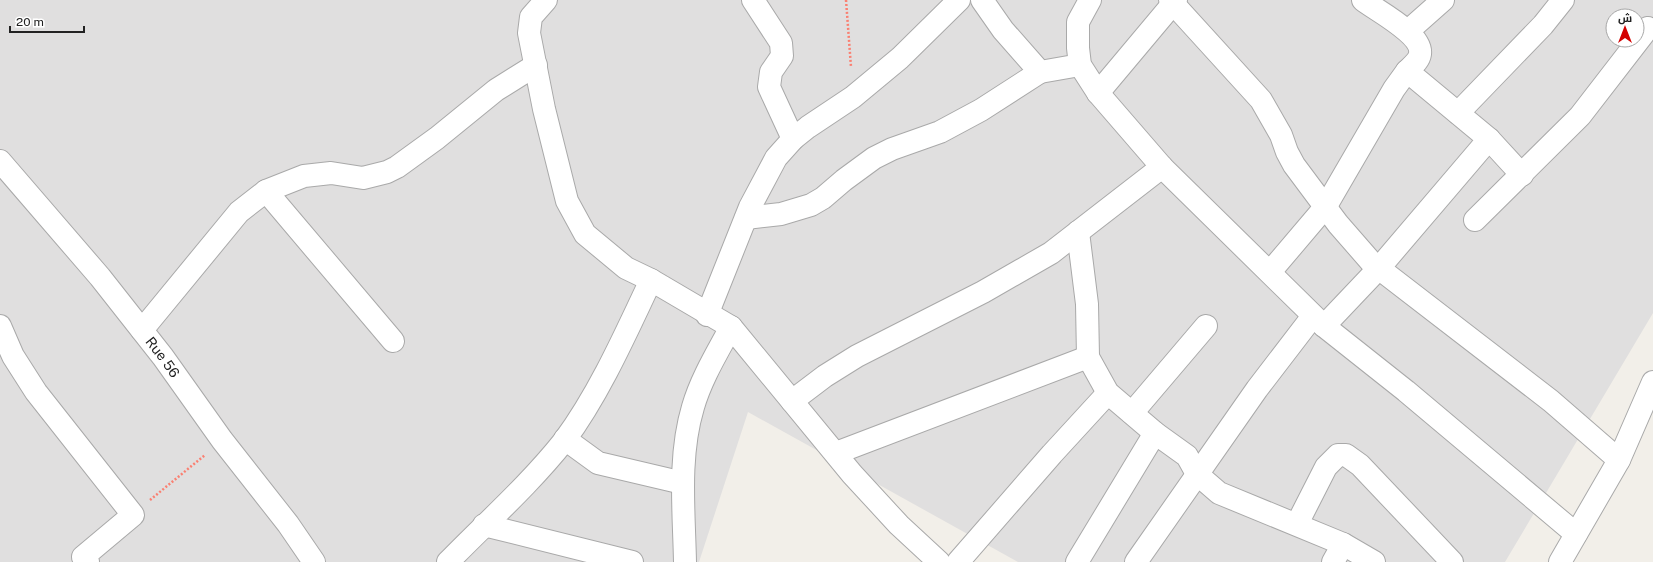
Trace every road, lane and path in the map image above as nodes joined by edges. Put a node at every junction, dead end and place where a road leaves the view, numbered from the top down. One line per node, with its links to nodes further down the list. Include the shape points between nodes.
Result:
1 (546, 0): 13 (street, via 536,10 529,23)
2 (753, 0): 20 (street, via 781,44 782,56 771,72 769,87)
3 (846, 0): 18 (path)
4 (959, 0): 18 (street, via 900,58)
5 (982, 0): 16 (street, via 1003,30)
6 (1090, 0): 14 (street, via 1078,22)
7 (1363, 0): 12 (street)
8 (1443, 0): 12 (street)
9 (1563, 0): 19 (street, via 1543,25)
10 (1173, 1): 17 (street); 26 (street, via 1261,100 1294,165)
11 (1648, 28): 24 (street, via 1580,116)
12 (1408, 32): 15 (street, via 1416,40 1420,53 1419,58)
13 (536, 65): 25 (street, via 496,90 437,138 387,172 363,178 332,173 304,176); 32 (street, via 565,194 575,218 585,234 602,250 626,268)
14 (1080, 65): 16 (street); 17 (street)
15 (1407, 71): 19 (street); 26 (street)
16 (1040, 72): 27 (street, via 947,129 874,158 811,205 781,214)
17 (1098, 94): 23 (street)
18 (853, 97): 20 (street)
19 (1458, 113): 21 (street)
20 (793, 139): 27 (street, via 776,158)
21 (1489, 139): 24 (street); 30 (street)
22 (0, 161): 38 (street, Rue 56)
23 (1162, 167): 29 (street); 31 (street)
24 (1522, 175): 28 (street)
25 (266, 191): 38 (street, via 239,212); 39 (street)
26 (1326, 206): 30 (street, via 1338,224); 31 (street)
27 (746, 218): 33 (street)
28 (1475, 220)
29 (1078, 232): 40 (street, via 1087,304); 43 (street, via 1030,267 857,356)
30 (1379, 268): 34 (street); 49 (street, via 1552,401)
31 (1270, 272): 34 (street)
32 (651, 280): 33 (street); 46 (street, via 615,356)
33 (708, 315): 36 (street)
34 (1318, 321): 50 (street, via 1257,389); 55 (street, via 1406,391)
35 (1206, 326): 44 (street)
36 (731, 327): 43 (street); 51 (street, via 700,386 693,406 686,434)
37 (1, 330): 52 (street, via 13,356 36,392)
38 (142, 330): 47 (street, Rue 56)
39 (393, 341)
40 (1088, 357): 42 (street); 48 (street)
41 (1653, 382): 49 (street)
42 (1108, 393): 44 (street); 63 (street)
43 (792, 401): 48 (street)
44 (1132, 413): 45 (street)
45 (1155, 433): 50 (street, via 1187,456); 64 (street)
46 (565, 439): 51 (street, via 598,462); 54 (street, via 540,469)
47 (222, 440): 52 (path); 58 (street, Rue 56, via 288,524)
48 (836, 453): 62 (street, via 899,525)
49 (1619, 460): 55 (street)
50 (1197, 474): 53 (street, via 1219,493); 65 (street)
51 (683, 483): 61 (street)
52 (133, 515): 57 (street)
53 (1297, 524): 56 (street); 67 (street, via 1326,468 1338,456 1346,455 1360,465)
54 (484, 525): 59 (street); 60 (street)
55 (1576, 534): 68 (street)
56 (1338, 553): 66 (street)
57 (82, 560)
58 (314, 562)
59 (448, 562)
60 (632, 562)
61 (685, 562)
62 (939, 562)
63 (958, 562)
64 (1077, 562)
65 (1136, 562)
66 (1374, 562)
67 (1452, 562)
68 (1560, 562)

